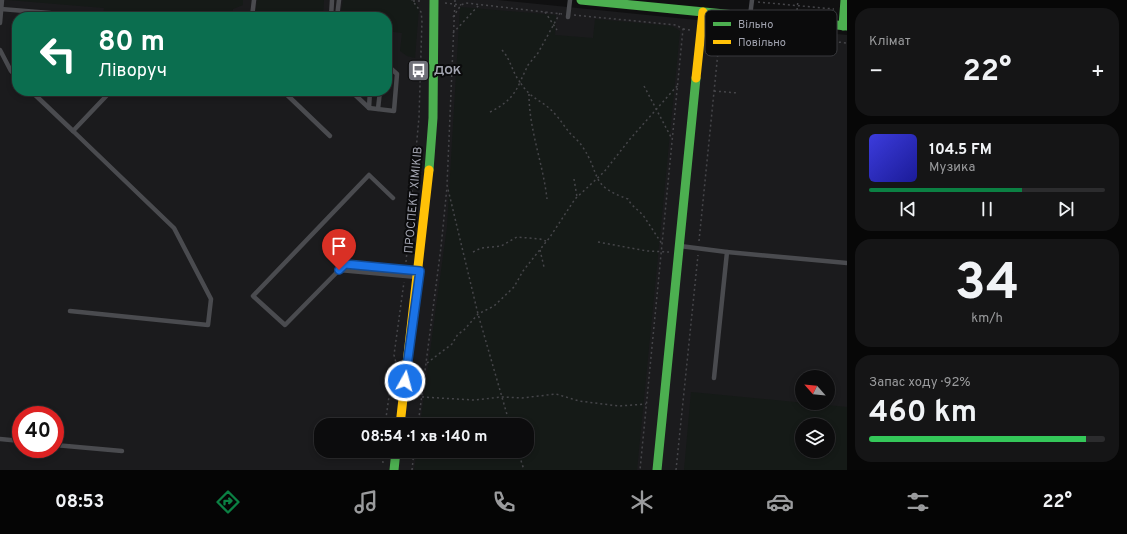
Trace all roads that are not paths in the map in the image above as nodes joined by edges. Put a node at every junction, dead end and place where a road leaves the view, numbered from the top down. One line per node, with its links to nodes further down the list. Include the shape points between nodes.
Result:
1 (2, 0): 10 (lane)
2 (254, 0): 12 (lane)
3 (332, 0): 13 (lane)
4 (339, 0): 14 (lane)
5 (434, 0): 37 (street, ПРОСПЕКТ ХІМІКІВ, via 434,118)
6 (570, 0): 16 (lane)
7 (581, 0): 9 (street)
8 (845, 0): 18 (street)
9 (654, 4): 15 (street)
10 (1, 9): 11 (lane); 17 (lane)
11 (38, 12)
12 (253, 12)
13 (331, 12)
14 (338, 12)
15 (703, 12): 33 (street)
16 (568, 16)
17 (0, 23)
18 (845, 26)
19 (0, 50): 21 (lane)
20 (392, 70): 29 (lane, via 397,74 394,110)
21 (12, 72)
22 (36, 96): 30 (lane)
23 (106, 96): 30 (lane)
24 (288, 96): 31 (lane)
25 (355, 96): 28 (lane)
26 (369, 96): 28 (lane)
27 (379, 96): 29 (lane)
28 (368, 108): 29 (lane)
29 (378, 109)
30 (72, 131): 38 (lane, via 174,228 211,299 208,325)
31 (330, 136)
32 (393, 198): 36 (lane, via 369,175 253,296 285,326)
33 (680, 246): 34 (lane); 47 (street)
34 (727, 252): 35 (lane); 39 (lane)
35 (847, 263)
36 (339, 270): 37 (lane, via 405,276); 37 (lane, via 345,264 406,270)
37 (419, 274): 40 (street, ПРОСПЕКТ ХІМІКІВ)
38 (70, 311)
39 (714, 378)
40 (401, 418)
41 (0, 439): 42 (lane)
42 (12, 440)
43 (64, 446): 44 (lane)
44 (122, 451)
45 (395, 458): 46 (street)
46 (394, 470)
47 (658, 470)

